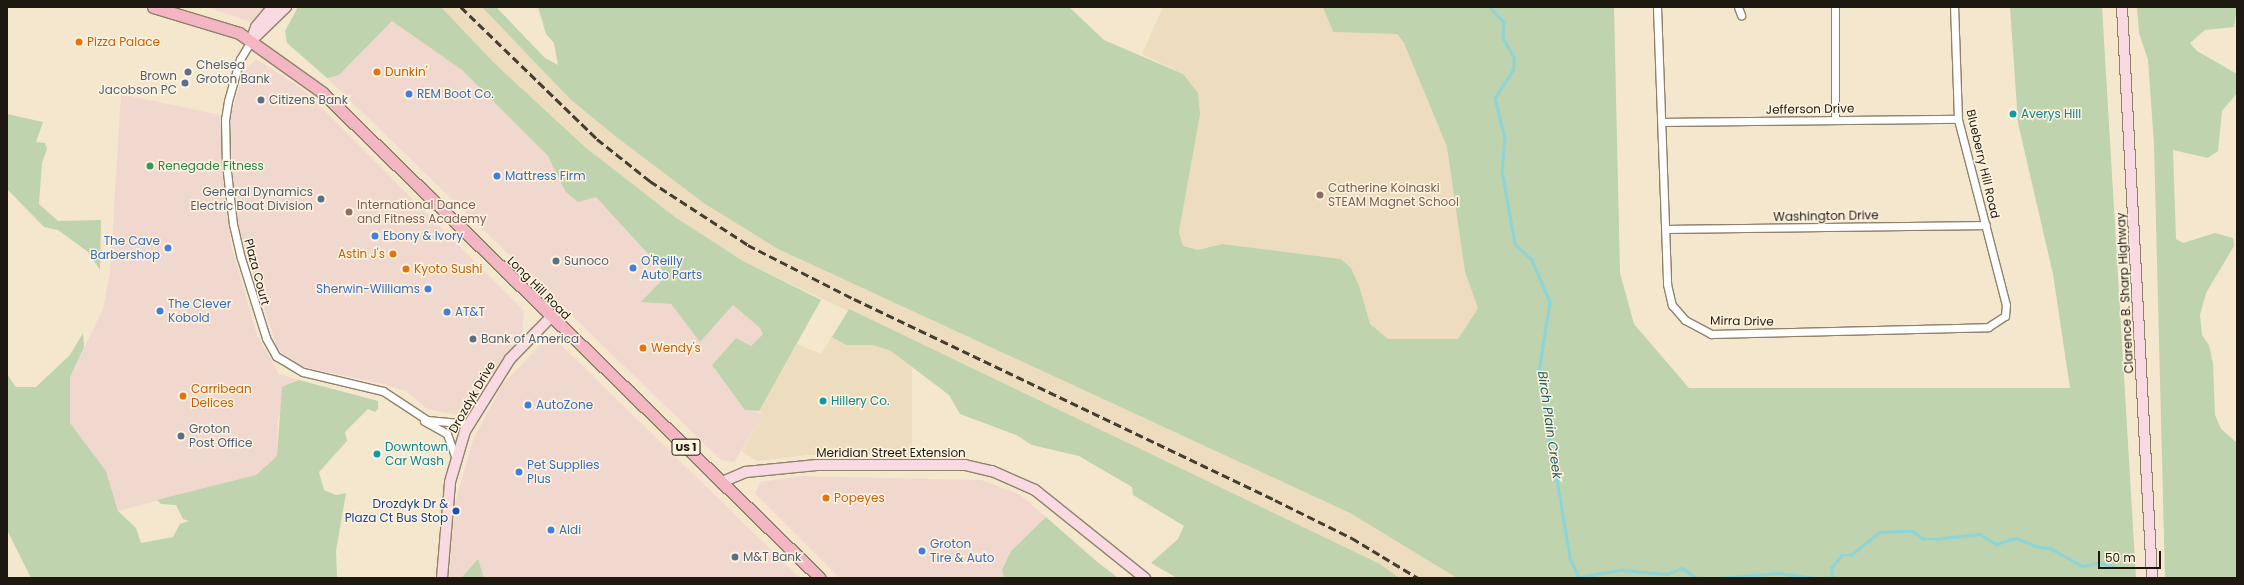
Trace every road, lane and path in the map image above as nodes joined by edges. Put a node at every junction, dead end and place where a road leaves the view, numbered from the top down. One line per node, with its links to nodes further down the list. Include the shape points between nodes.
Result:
1 (153, 7): 10 (main road, US 1, via 215,24)
2 (273, 7): 10 (street, via 256,27)
3 (286, 7): 10 (street)
4 (1656, 7): 13 (street, Mirra Drive)
5 (1738, 7): 9 (street)
6 (1835, 7): 11 (street)
7 (1954, 7): 12 (street, Blueberry Hill Road)
8 (2122, 7): 25 (street, Clarence B. Sharp Highway)
9 (1741, 15)
10 (251, 41): 16 (main road, Long Hill Road / US 1, via 296,71 348,115); 18 (street, Plaza Court, via 233,81 225,139 233,224 266,338 276,356 286,364 383,391)
11 (1835, 119): 12 (street, Jefferson Drive); 13 (street, Jefferson Drive)
12 (1958, 119): 14 (street, Blueberry Hill Road)
13 (1662, 122): 15 (street, Mirra Drive)
14 (1986, 225): 15 (street, Washington Drive); 17 (street, Blueberry Hill Road, via 2006,305)
15 (1666, 229): 17 (street, Mirra Drive, via 1667,284 1672,305 1685,320 1711,334 1988,328)
16 (550, 318): 19 (street, Drozdyk Drive, via 510,359); 21 (main road, Long Hill Road / US 1)
17 (2000, 323)
18 (416, 415): 19 (street, Plaza Court, via 437,422); 20 (street, Plaza Court, via 447,434)
19 (470, 424): 20 (street, Drozdyk Drive)
20 (455, 456): 22 (street, Drozdyk Drive, via 446,505)
21 (722, 482): 23 (main road, Long Hill Road / US 1); 24 (street, Meridian Street Extension, via 746,472 803,466 981,468 1008,476 1035,490)
22 (442, 578)
23 (820, 578)
24 (1145, 578)
25 (2152, 578)

